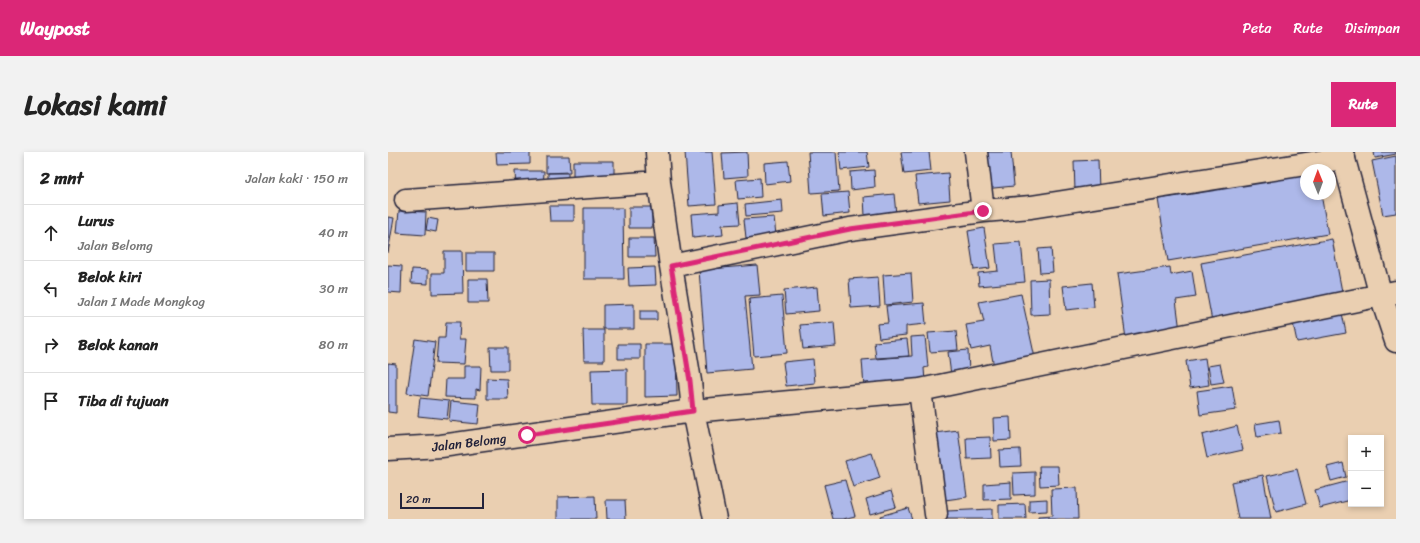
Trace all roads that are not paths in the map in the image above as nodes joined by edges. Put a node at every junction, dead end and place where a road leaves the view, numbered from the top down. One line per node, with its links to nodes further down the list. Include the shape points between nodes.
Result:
1 (657, 152): 4 (main road)
2 (976, 152): 6 (main road)
3 (1343, 155): 6 (main road, via 1031,206); 8 (main road)
4 (659, 182): 5 (main road); 7 (main road)
5 (406, 200)
6 (983, 211): 7 (main road, via 850,229)
7 (671, 266): 11 (main road)
8 (1388, 294): 9 (main road); 10 (main road, Jalan Belomg)
9 (1396, 341)
10 (920, 390): 11 (main road, Jalan Belomg); 13 (main road)
11 (693, 411): 12 (main road, Jalan Belomg, via 441,446); 14 (main road)
12 (388, 449)
13 (936, 514)
14 (715, 519)

